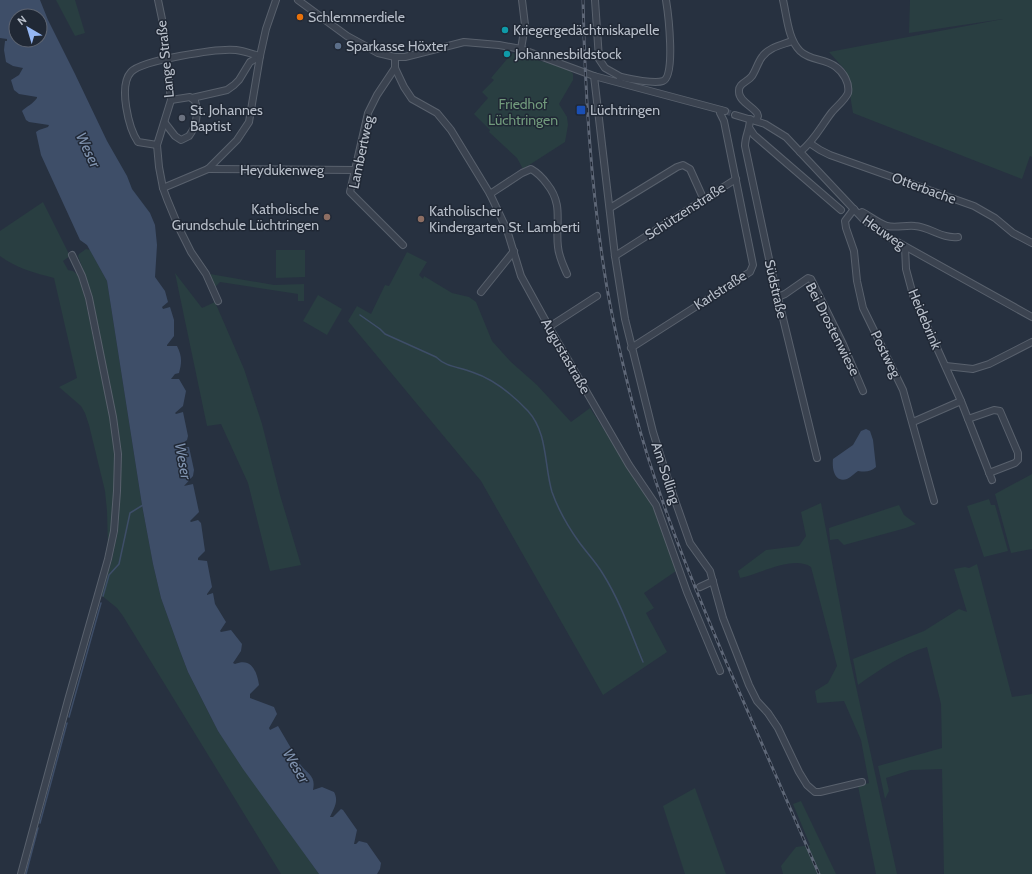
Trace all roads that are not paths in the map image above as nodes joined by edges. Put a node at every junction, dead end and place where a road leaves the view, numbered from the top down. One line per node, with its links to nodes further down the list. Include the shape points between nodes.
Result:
1 (158, 0): 12 (street, Lange Straße)
2 (276, 0): 10 (street)
3 (298, 0): 11 (street, via 347,36 378,53)
4 (522, 0): 9 (street, via 525,25)
5 (595, 0): 15 (street, via 598,59)
6 (666, 0): 15 (street, via 670,66 666,79)
7 (783, 0): 8 (street)
8 (792, 41): 19 (street, via 769,50 762,56 752,77 739,88 740,97 757,113 758,116); 22 (street, via 805,55 831,63 847,81 847,94)
9 (521, 49): 11 (street, via 464,42 415,55); 14 (street)
10 (260, 56): 12 (street, via 235,50); 16 (street, via 250,62 239,80 227,90); 25 (street, via 249,122 237,140)
11 (395, 57): 13 (street, Augustastraße)
12 (166, 59): 17 (street, Lange Straße); 23 (street, via 134,69 128,78 125,91 127,112 135,138 138,142)
13 (395, 68): 26 (street, Lambertweg, via 368,113); 29 (street, Augustastraße, via 412,99 436,113 451,130)
14 (594, 76): 15 (street); 31 (street, Am Solling)
15 (620, 80): 27 (street, Schützenstraße, via 722,110 720,113 724,121)
16 (192, 98): 17 (street); 20 (street, via 197,110 189,136 178,139)
17 (171, 100): 20 (street, Lange Straße)
18 (735, 114): 19 (street, Heuweg)
19 (753, 120): 21 (street, Südstraße); 24 (street, Heuweg, via 781,134)
20 (165, 123): 23 (street, Lange Straße)
21 (750, 129): 32 (street); 44 (street, Südstraße, via 746,137 746,146)
22 (811, 144): 24 (street); 35 (street, Otterbache, via 830,155 974,206)
23 (157, 145): 28 (street, Lange Straße)
24 (800, 152): 33 (street, Heuweg)
25 (208, 169): 26 (street, Heydukenweg); 28 (street)
26 (355, 170): 36 (street, Lambertweg, via 350,192)
27 (736, 179): 30 (street, Schützenstraße); 49 (street, Karlstraße, via 753,264 750,272)
28 (163, 188): 45 (street, Lange Straße, via 179,228 206,274)
29 (490, 194): 38 (street, Augustastraße); 41 (street, via 531,169 538,173 557,201 558,247 561,261)
30 (704, 200): 31 (street, via 690,169 684,165); 40 (street, Schützenstraße)
31 (610, 208): 40 (street, Am Solling)
32 (841, 210)
33 (857, 212): 34 (street, via 862,212 887,226 916,226 950,238); 37 (street, Heuweg, via 874,227); 54 (street, Postweg, via 845,221 854,251 863,308 903,390)
34 (958, 237)
35 (1032, 243)
36 (403, 245)
37 (905, 247): 46 (street, Heuweg); 50 (street, Heidebrink, via 906,268 913,295)
38 (514, 251): 42 (street); 47 (street, Augustastraße, via 521,276)
39 (72, 255): 63 (street, via 89,298 114,424 118,454 115,523 108,559)
40 (615, 256): 49 (street, Am Solling)
41 (568, 274)
42 (481, 292)
43 (597, 296): 47 (street)
44 (778, 296): 51 (street, Bei Drostenwiese, via 808,278 811,279); 55 (street, Südstraße)
45 (218, 301)
46 (1032, 316)
47 (549, 328): 60 (street, Augustastraße, via 629,465 656,505)
48 (1032, 342): 50 (street, Heidebrink, via 989,364 973,369)
49 (631, 348): 59 (street, Am Solling, via 672,493 690,542 710,571)
50 (946, 366): 52 (street, Heidebrink)
51 (863, 391)
52 (961, 401): 53 (street, Heidebrink); 54 (street)
53 (968, 419): 56 (street, Heidebrink); 56 (street, via 994,410 1000,411 1018,453 1018,460 1015,463)
54 (913, 422): 58 (street, Postweg)
55 (817, 458)
56 (989, 473): 57 (street, Heidebrink)
57 (992, 480)
58 (934, 501)
59 (713, 581): 60 (street); 62 (street, Am Solling, via 726,624 757,701 778,728 808,785 815,792 820,792)
60 (687, 592): 61 (street, Augustastraße)
61 (720, 671)
62 (862, 782)
63 (21, 874)

